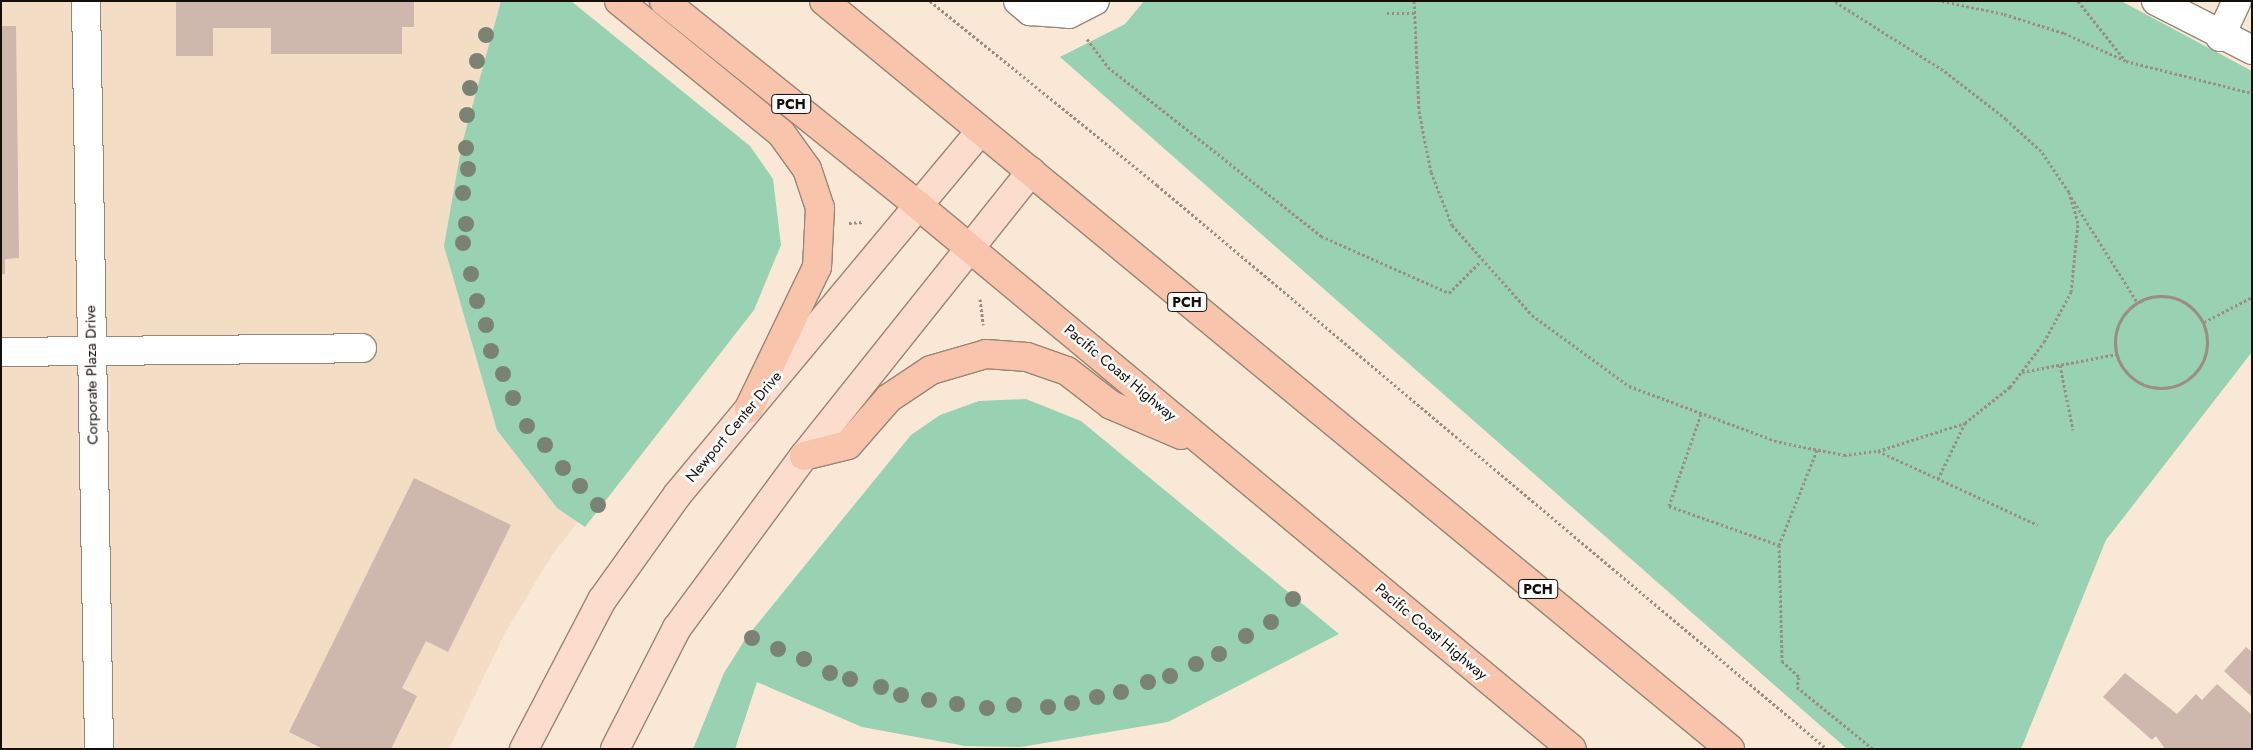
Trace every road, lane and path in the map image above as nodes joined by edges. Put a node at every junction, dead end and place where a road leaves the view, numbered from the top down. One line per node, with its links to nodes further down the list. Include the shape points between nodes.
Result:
1 (86, 1): 36 (street, Corporate Plaza Drive)
2 (619, 1): 40 (highway, via 780,133 807,169 820,208 816,266)
3 (664, 1): 24 (highway, Pacific Coast Highway / PCH)
4 (824, 1): 21 (highway, PCH)
5 (930, 1): 56 (path, via 1157,185)
6 (1018, 1): 16 (street, via 1030,11)
7 (1095, 1): 16 (street)
8 (1414, 1): 15 (path)
9 (1834, 1): 23 (path, via 1943,70 2006,119 2041,151)
10 (1942, 1): 19 (path, via 2064,33)
11 (2078, 1): 19 (path)
12 (2156, 1): 17 (street)
13 (2237, 1): 17 (street)
14 (1387, 13): 15 (path)
15 (1414, 13): 28 (path, via 1419,111 1431,172 1452,225)
16 (1069, 14): 28 (path, via 1108,67 1321,236 1449,293)
17 (2220, 37): 18 (street)
18 (2252, 50)
19 (2126, 61): 20 (path)
20 (2252, 93)
21 (980, 130): 22 (highway, PCH); 24 (main road, Newport Center Drive)
22 (1031, 172): 27 (main road); 55 (highway, PCH)
23 (2069, 192): 31 (path); 39 (path, via 2078,223 2071,292 2044,342)
24 (919, 206): 27 (highway, Pacific Coast Highway / PCH); 40 (main road, Newport Center Drive)
25 (873, 221): 26 (path)
26 (840, 224)
27 (971, 249): 44 (highway, Pacific Coast Highway / PCH); 47 (main road)
28 (1481, 261): 41 (path, via 1532,315 1579,352 1629,386)
29 (2252, 297): 32 (path)
30 (980, 299): 33 (path)
31 (2137, 302): 32 (path, via 2156,296 2176,298 2193,307); 37 (path, via 2123,315 2116,331)
32 (2204, 322): 37 (path, via 2208,340 2205,357 2182,383 2147,386 2132,378)
33 (983, 329)
34 (362, 348): 36 (street)
35 (1, 352): 36 (street)
36 (92, 352): 51 (street, Corporate Plaza Drive)
37 (2117, 354): 38 (path)
38 (2060, 365): 39 (path); 43 (path)
39 (2021, 372): 42 (path)
40 (749, 408): 52 (main road, Newport Center Drive, via 678,494 602,600)
41 (1701, 414): 45 (path, via 1778,442); 50 (path, via 1669,506)
42 (1965, 424): 46 (path); 48 (path)
43 (2073, 430)
44 (1210, 448): 47 (highway, via 1111,405 1067,371 1028,357 986,354 931,370 889,398 848,445); 54 (highway, Pacific Coast Highway / PCH)
45 (1817, 450): 46 (path, via 1844,455); 50 (path)
46 (1878, 451): 48 (path)
47 (804, 456): 53 (main road, via 677,628)
48 (1938, 479): 49 (path)
49 (2038, 525)
50 (1779, 546): 57 (path, via 1782,661 1799,677 1797,687)
51 (99, 749)
52 (524, 749)
53 (615, 749)
54 (1572, 749)
55 (1730, 749)
56 (1827, 749)
57 (1874, 749)

